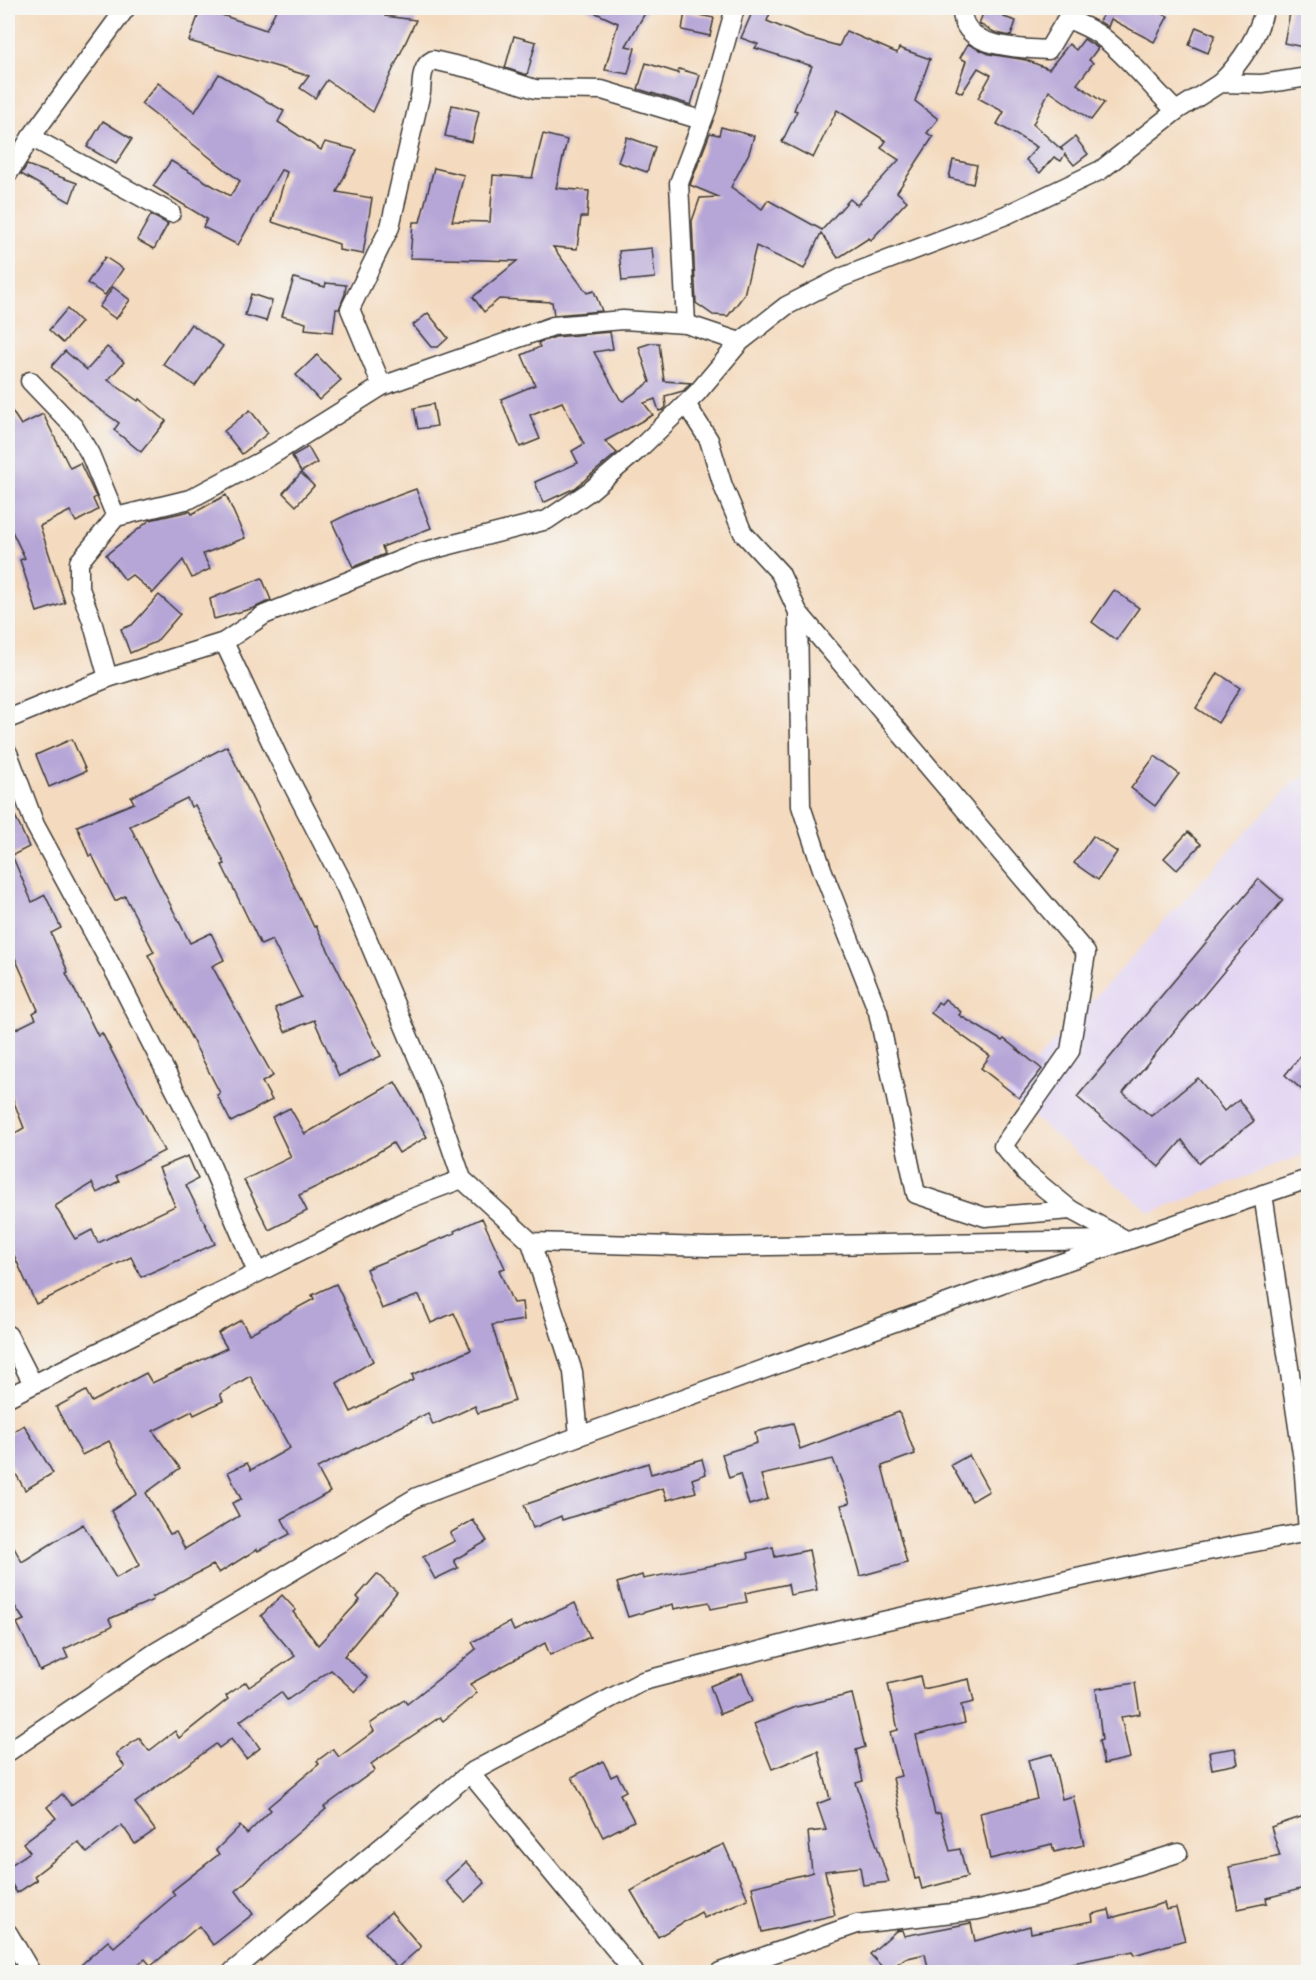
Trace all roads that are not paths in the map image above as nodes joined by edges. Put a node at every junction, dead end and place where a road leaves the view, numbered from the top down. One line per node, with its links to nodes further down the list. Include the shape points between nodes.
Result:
1 (126, 8): 9 (street)
2 (735, 8): 8 (street)
3 (962, 8): 7 (street, via 962,20 984,41 1020,48 1048,50 1067,18 1099,34)
4 (1265, 8): 6 (street, via 1260,28 1241,63)
5 (1308, 77): 6 (street, via 1262,84)
6 (1220, 83): 7 (street)
7 (1176, 111): 13 (street, via 1101,170 1006,215 843,277 786,306)
8 (701, 120): 12 (street, via 679,183); 15 (street, via 602,90 535,88 433,60 427,63 390,226 351,309)
9 (31, 137): 10 (street); 11 (street)
10 (8, 174)
11 (171, 213)
12 (686, 324): 13 (street); 15 (street, via 623,320 553,326)
13 (740, 342): 16 (street)
14 (30, 381): 17 (street, via 74,427 90,454)
15 (382, 386): 17 (street, via 267,458 190,499)
16 (687, 404): 18 (street, via 709,440 743,533 780,573); 19 (street, via 590,490 547,520 415,554 264,615)
17 (116, 518): 20 (street, via 79,562 79,586)
18 (798, 612): 26 (street, via 1086,953 1070,1051 1003,1146 1026,1173); 26 (street, via 801,806 878,1012 916,1194 985,1217)
19 (224, 642): 20 (street); 23 (street, via 346,888 432,1092)
20 (108, 678): 21 (street)
21 (8, 719)
22 (8, 753): 29 (street, via 35,825 198,1135)
23 (462, 1179): 28 (street); 29 (street, via 398,1203)
24 (1308, 1179): 25 (street)
25 (1263, 1194): 27 (street); 34 (street, via 1297,1415)
26 (1071, 1210): 27 (street)
27 (1126, 1240): 28 (street, via 710,1246); 33 (street)
28 (531, 1242): 33 (street, via 573,1372)
29 (257, 1272): 31 (street)
30 (8, 1335): 31 (street)
31 (32, 1382): 32 (street)
32 (8, 1397)
33 (579, 1436): 35 (street, via 417,1497 156,1652)
34 (1308, 1532): 36 (street, via 1149,1562 825,1634 643,1681)
35 (8, 1752)
36 (471, 1773): 40 (street); 41 (street)
37 (1178, 1853): 42 (street, via 1039,1896 978,1910 857,1924)
38 (8, 1933): 39 (street)
39 (31, 1972)
40 (232, 1972)
41 (634, 1972)
42 (720, 1972)

